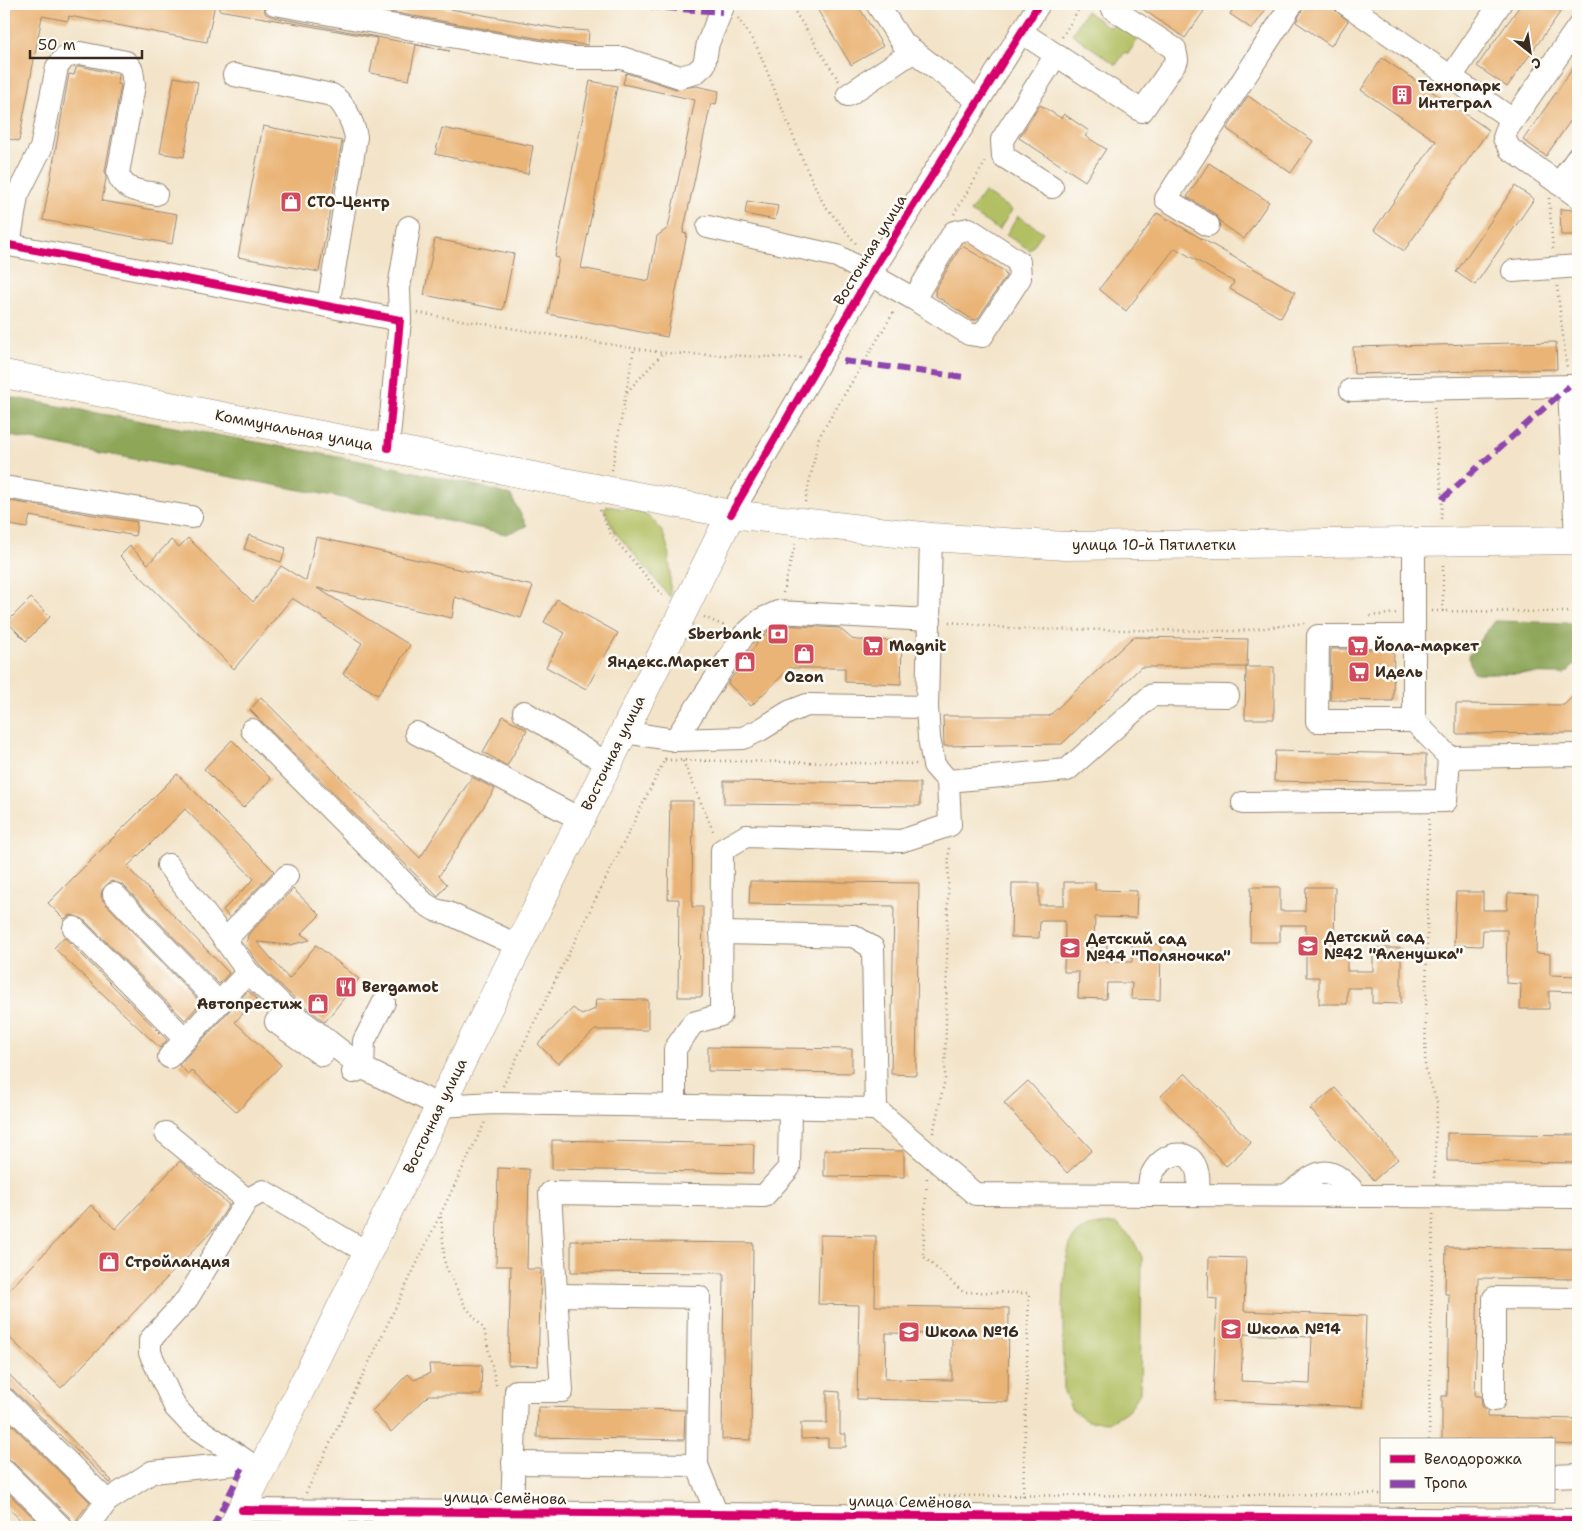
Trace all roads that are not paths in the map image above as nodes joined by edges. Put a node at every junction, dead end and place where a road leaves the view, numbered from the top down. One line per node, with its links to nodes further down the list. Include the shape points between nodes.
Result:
1 (275, 4): 8 (street, via 572,58 622,58 680,77 696,73 704,65 708,43)
2 (877, 4): 11 (street, via 902,42)
3 (1039, 4): 10 (street, Восточная улица)
4 (1112, 4): 12 (street, via 1113,9 1175,49 1177,60 1142,111)
5 (1292, 4): 23 (street, via 1166,199)
6 (1346, 4): 14 (street)
7 (1500, 4): 14 (street)
8 (729, 8)
9 (1578, 27): 17 (street)
10 (1021, 32): 12 (street); 16 (street, Восточная улица)
11 (914, 51): 15 (street); 16 (street)
12 (1056, 55): 20 (street, via 1002,140 1003,156)
13 (234, 75): 31 (street, via 332,94 339,99 354,128 356,137)
14 (1451, 77): 17 (street)
15 (848, 95)
16 (978, 101): 28 (street, Восточная улица)
17 (1513, 120): 19 (street, via 1505,134 1507,146)
18 (1578, 157): 19 (street)
19 (1559, 184): 22 (street)
20 (1052, 186)
21 (156, 194): 26 (street, via 129,189 121,183 118,173 134,84 132,70 126,62 80,53 65,57 57,67 41,148 17,196)
22 (1578, 196)
23 (1208, 225)
24 (409, 227): 32 (street, via 399,288)
25 (708, 227): 28 (street, via 837,256)
26 (6, 244): 31 (street)
27 (1578, 266): 29 (street)
28 (872, 270): 30 (street); 38 (street, Восточная улица)
29 (1514, 271)
30 (914, 299): 30 (street, via 969,334 982,336 1020,278 1019,262 969,229 954,232)
31 (328, 306): 32 (street)
32 (400, 320): 36 (street)
33 (4, 374): 36 (main road, Коммунальная улица)
34 (1574, 386): 35 (street); 41 (street)
35 (1351, 390)
36 (388, 448): 38 (main road, Коммунальная улица)
37 (4, 487): 39 (street)
38 (731, 514): 40 (main road, улица 10-й Пятилетки); 50 (main road, Восточная улица)
39 (191, 517)
40 (931, 537): 42 (main road, улица 10-й Пятилетки, via 1065,546); 43 (street)
41 (1577, 540): 42 (main road, улица 10-й Пятилетки)
42 (1414, 542): 44 (street)
43 (930, 620): 46 (street); 52 (street, via 778,612 762,618 744,635)
44 (1414, 636): 48 (street); 48 (street, via 1318,636 1317,721)
45 (1228, 696): 56 (street, via 1152,695 1067,770)
46 (927, 707): 52 (street, via 807,705 743,738); 56 (street, via 929,738)
47 (524, 712): 55 (street)
48 (1414, 721): 54 (street)
49 (252, 730): 65 (street, via 424,903)
50 (624, 732): 52 (street); 55 (main road, Восточная улица)
51 (416, 733): 58 (street)
52 (674, 740)
53 (1578, 755): 54 (street)
54 (1449, 757): 57 (street, via 1446,801)
55 (608, 764): 58 (main road, Восточная улица)
56 (941, 773): 63 (street, via 950,825 901,841 746,836 722,850)
57 (1243, 803)
58 (580, 819): 65 (main road, Восточная улица)
59 (168, 865): 64 (street)
60 (287, 876): 64 (street)
61 (114, 894): 68 (street)
62 (74, 928): 70 (street)
63 (721, 933): 73 (street, via 721,1014 692,1023 675,1049); 76 (street, via 854,936 873,948)
64 (225, 940): 66 (street)
65 (518, 946): 74 (main road, Восточная улица)
66 (248, 972): 68 (street); 72 (street, via 283,1006)
67 (384, 1002): 72 (street, via 364,1041)
68 (220, 1003): 70 (street)
69 (276, 1022): 72 (street, via 344,1071)
70 (185, 1039): 71 (street)
71 (168, 1057)
72 (363, 1068): 74 (street)
73 (676, 1105): 74 (street, via 494,1103); 75 (street)
74 (440, 1106): 82 (main road, Восточная улица)
75 (790, 1108): 76 (street); 83 (street, via 788,1168 764,1196 550,1193)
76 (876, 1109): 78 (street, via 975,1194)
77 (166, 1133): 81 (street)
78 (1149, 1195): 79 (street); 79 (street, via 1150,1180 1157,1167 1178,1153 1193,1162 1198,1175)
79 (1198, 1195): 80 (street)
80 (1578, 1197)
81 (247, 1200): 82 (street, via 263,1190); 89 (street, via 187,1299 150,1340 150,1353 175,1407 190,1423)
82 (368, 1253): 89 (main road, Восточная улица)
83 (557, 1296): 87 (street, via 562,1390 516,1392); 88 (street, via 699,1297)
84 (1578, 1300): 86 (street, via 1494,1298)
85 (4, 1399): 93 (street)
86 (1494, 1400)
87 (513, 1463): 88 (street); 94 (street)
88 (697, 1465): 96 (street)
89 (253, 1467): 93 (street, via 152,1472); 97 (main road, Восточная улица)
90 (4, 1471): 103 (street)
91 (1578, 1475): 92 (street)
92 (1554, 1476)
93 (108, 1501): 104 (street)
94 (512, 1511): 98 (street, улица Семёнова); 99 (street, улица Семёнова)
95 (1445, 1511): 96 (street, улица Семёнова, via 1094,1519); 102 (street, улица Семёнова)
96 (716, 1512): 100 (street, улица Семёнова)
97 (238, 1519): 98 (street, улица Семёнова, via 298,1510)
98 (360, 1519)
99 (545, 1520): 100 (street, улица Семёнова)
100 (644, 1520)
101 (1578, 1520): 102 (street, улица Семёнова)
102 (1510, 1524)
103 (61, 1527)
104 (88, 1527)

